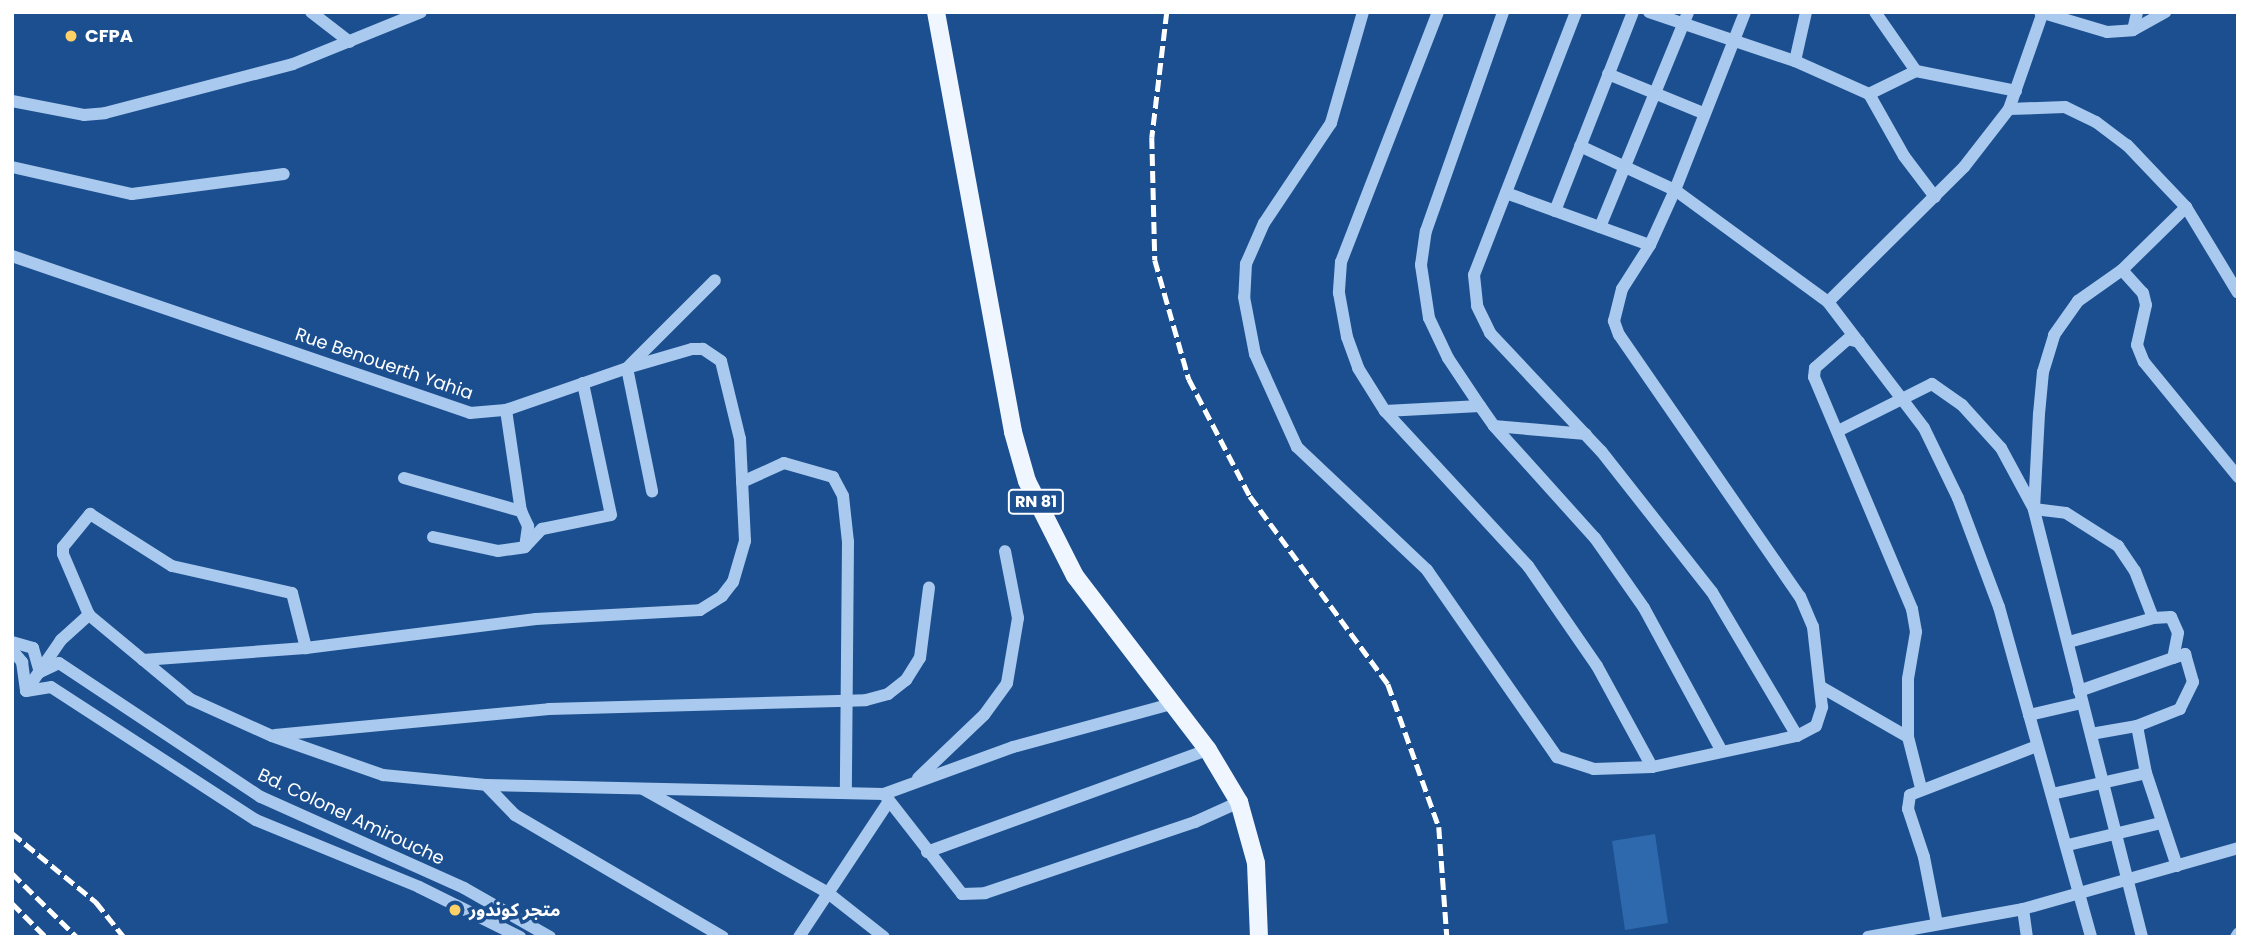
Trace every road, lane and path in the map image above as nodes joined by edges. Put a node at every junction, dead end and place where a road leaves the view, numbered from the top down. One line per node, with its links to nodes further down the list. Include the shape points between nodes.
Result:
1 (311, 12): 18 (street)
2 (421, 12): 18 (street)
3 (936, 12): 78 (main road, RN 81, via 1013,432 1027,481 1075,576)
4 (1363, 12): 88 (street, via 1331,123 1264,223 1246,264 1244,297 1255,354 1297,447 1427,570 1557,757 1594,769)
5 (1438, 12): 51 (street, via 1341,262 1339,293 1347,337 1358,369)
6 (1503, 12): 49 (street, via 1426,231 1421,265 1429,318 1448,358)
7 (1576, 12): 34 (street)
8 (1633, 12): 22 (street)
9 (1649, 12): 16 (street)
10 (1745, 12): 19 (street)
11 (1806, 12): 20 (street)
12 (1875, 12): 21 (street)
13 (2137, 12): 17 (street)
14 (2165, 12): 17 (street)
15 (2042, 13): 17 (street, via 2082,28); 23 (street)
16 (1686, 18): 19 (street); 24 (street)
17 (2133, 30)
18 (350, 42): 26 (street, via 293,64 105,113 84,115)
19 (1733, 42): 20 (street); 28 (street)
20 (1795, 61): 25 (street)
21 (1916, 71): 23 (street); 25 (street)
22 (1608, 74): 24 (street); 29 (street)
23 (2015, 91): 27 (street)
24 (1654, 93): 28 (street); 31 (street)
25 (1868, 94): 35 (street, via 1904,156)
26 (12, 102)
27 (2009, 109): 35 (street); 36 (street, via 2065,107 2096,122 2155,169)
28 (1703, 113): 33 (street)
29 (1580, 146): 31 (street); 37 (street)
30 (12, 167): 32 (street, via 132,194)
31 (1624, 167): 33 (street); 38 (street)
32 (284, 174)
33 (1675, 190): 39 (street); 44 (street)
34 (1506, 193): 37 (street); 54 (street, via 1474,275 1477,306 1490,334)
35 (1935, 197): 44 (street)
36 (2186, 207): 41 (street); 43 (street)
37 (1555, 211): 38 (street)
38 (1600, 227): 39 (street)
39 (1650, 245): 74 (street, via 1613,311 1619,335 1800,597 1813,627)
40 (12, 257): 50 (street, Rue Benouerth Yahia, via 470,413)
41 (2122, 271): 55 (street, via 2143,293 2146,305 2137,345 2144,362); 59 (street, via 2078,301 2054,335 2043,372)
42 (715, 281): 46 (street)
43 (2238, 293)
44 (1828, 302): 45 (street)
45 (1859, 342): 48 (street); 53 (street, via 1848,339 1813,372)
46 (627, 368): 47 (street, Rue Benouerth Yahia); 57 (street, Rue Benouerth Yahia, via 692,349 703,349 721,361 740,439); 58 (street)
47 (583, 383): 50 (street, Rue Benouerth Yahia); 62 (street, via 611,515 542,529)
48 (1904, 400): 53 (street); 59 (street, via 1931,384 1948,392 2001,448); 79 (street, via 1924,428 1958,498 1999,607)
49 (1480, 406): 51 (street); 52 (street)
50 (506, 410): 60 (street)
51 (1385, 411): 88 (street, via 1528,566 1597,666)
52 (1494, 426): 54 (street); 87 (street, via 1595,538 1644,608)
53 (1840, 430): 84 (street, via 1912,609 1916,632 1908,679)
54 (1586, 434): 83 (street, via 1712,592)
55 (2238, 477)
56 (404, 478): 60 (street)
57 (742, 482): 69 (street, via 745,541 733,583 700,610 536,619); 77 (street, via 784,463 833,477 843,496 848,542)
58 (652, 491)
59 (2034, 509): 66 (street, via 2066,513 2118,547 2135,571); 68 (street)
60 (521, 511): 62 (street, via 528,526)
61 (433, 537): 62 (street, via 498,551)
62 (526, 547)
63 (1005, 551): 90 (street, via 1018,618 1007,683 984,715)
64 (929, 588): 77 (street, via 920,658 906,680 888,694)
65 (89, 615): 69 (street, via 62,554 90,514 172,566 292,593); 72 (street); 73 (street, via 61,640)
66 (2152, 618): 68 (street); 71 (street, via 2171,617 2178,633)
67 (12, 642): 73 (street, via 33,648)
68 (2069, 642): 76 (street)
69 (306, 648): 72 (street)
70 (12, 650): 75 (street, via 22,662)
71 (2173, 657): 76 (street); 80 (street, via 2185,654 2192,686 2180,709)
72 (143, 660): 82 (street, via 190,699)
73 (40, 672): 75 (street); 111 (street, Bd. Colonel Amirouche, via 59,663 261,797 464,888)
74 (1821, 687): 83 (street, via 1816,726); 84 (street)
75 (26, 691): 110 (street, Bd. Colonel Amirouche, via 51,687 256,820 418,887)
76 (2080, 697): 79 (street); 81 (street)
77 (846, 702): 82 (street, via 549,709); 95 (street)
78 (1171, 704): 86 (main road, RN 81); 90 (street, via 1013,747)
79 (2029, 715): 85 (street)
80 (2137, 726): 81 (street); 89 (street)
81 (2091, 734): 91 (street)
82 (272, 736): 92 (street, via 383,775)
83 (1797, 736): 87 (street)
84 (1908, 737): 94 (street)
85 (2037, 746): 94 (street); 96 (street)
86 (1208, 750): 98 (main road, RN 81); 103 (street)
87 (1721, 750): 88 (street)
88 (1651, 767)
89 (2146, 773): 91 (street); 99 (street)
90 (913, 784): 97 (street)
91 (2103, 784): 96 (street); 100 (street)
92 (486, 785): 93 (street); 112 (street, via 529,824)
93 (642, 788): 95 (street); 106 (street)
94 (1921, 788): 109 (street, via 1910,795 1908,809 1924,857)
95 (846, 792): 97 (street)
96 (2052, 794): 101 (street)
97 (886, 797): 103 (street); 106 (street)
98 (1239, 802): 103 (street, via 1195,822 972,895 955,890); 115 (main road, RN 81, via 1256,863)
99 (2161, 824): 100 (street); 104 (street)
100 (2113, 835): 101 (street); 105 (street)
101 (2068, 845): 107 (street)
102 (2238, 848): 104 (street)
103 (927, 852)
104 (2177, 866): 105 (street)
105 (2128, 880): 107 (street); 119 (street)
106 (828, 893): 113 (street); 114 (street)
107 (2078, 895): 108 (street); 118 (street)
108 (2023, 909): 109 (street); 117 (street)
109 (1937, 924): 116 (street)
110 (520, 937)
111 (550, 937)
112 (723, 937)
113 (799, 937)
114 (884, 937)
115 (1259, 937)
116 (1868, 937)
117 (2027, 937)
118 (2091, 937)
119 (2142, 937)

